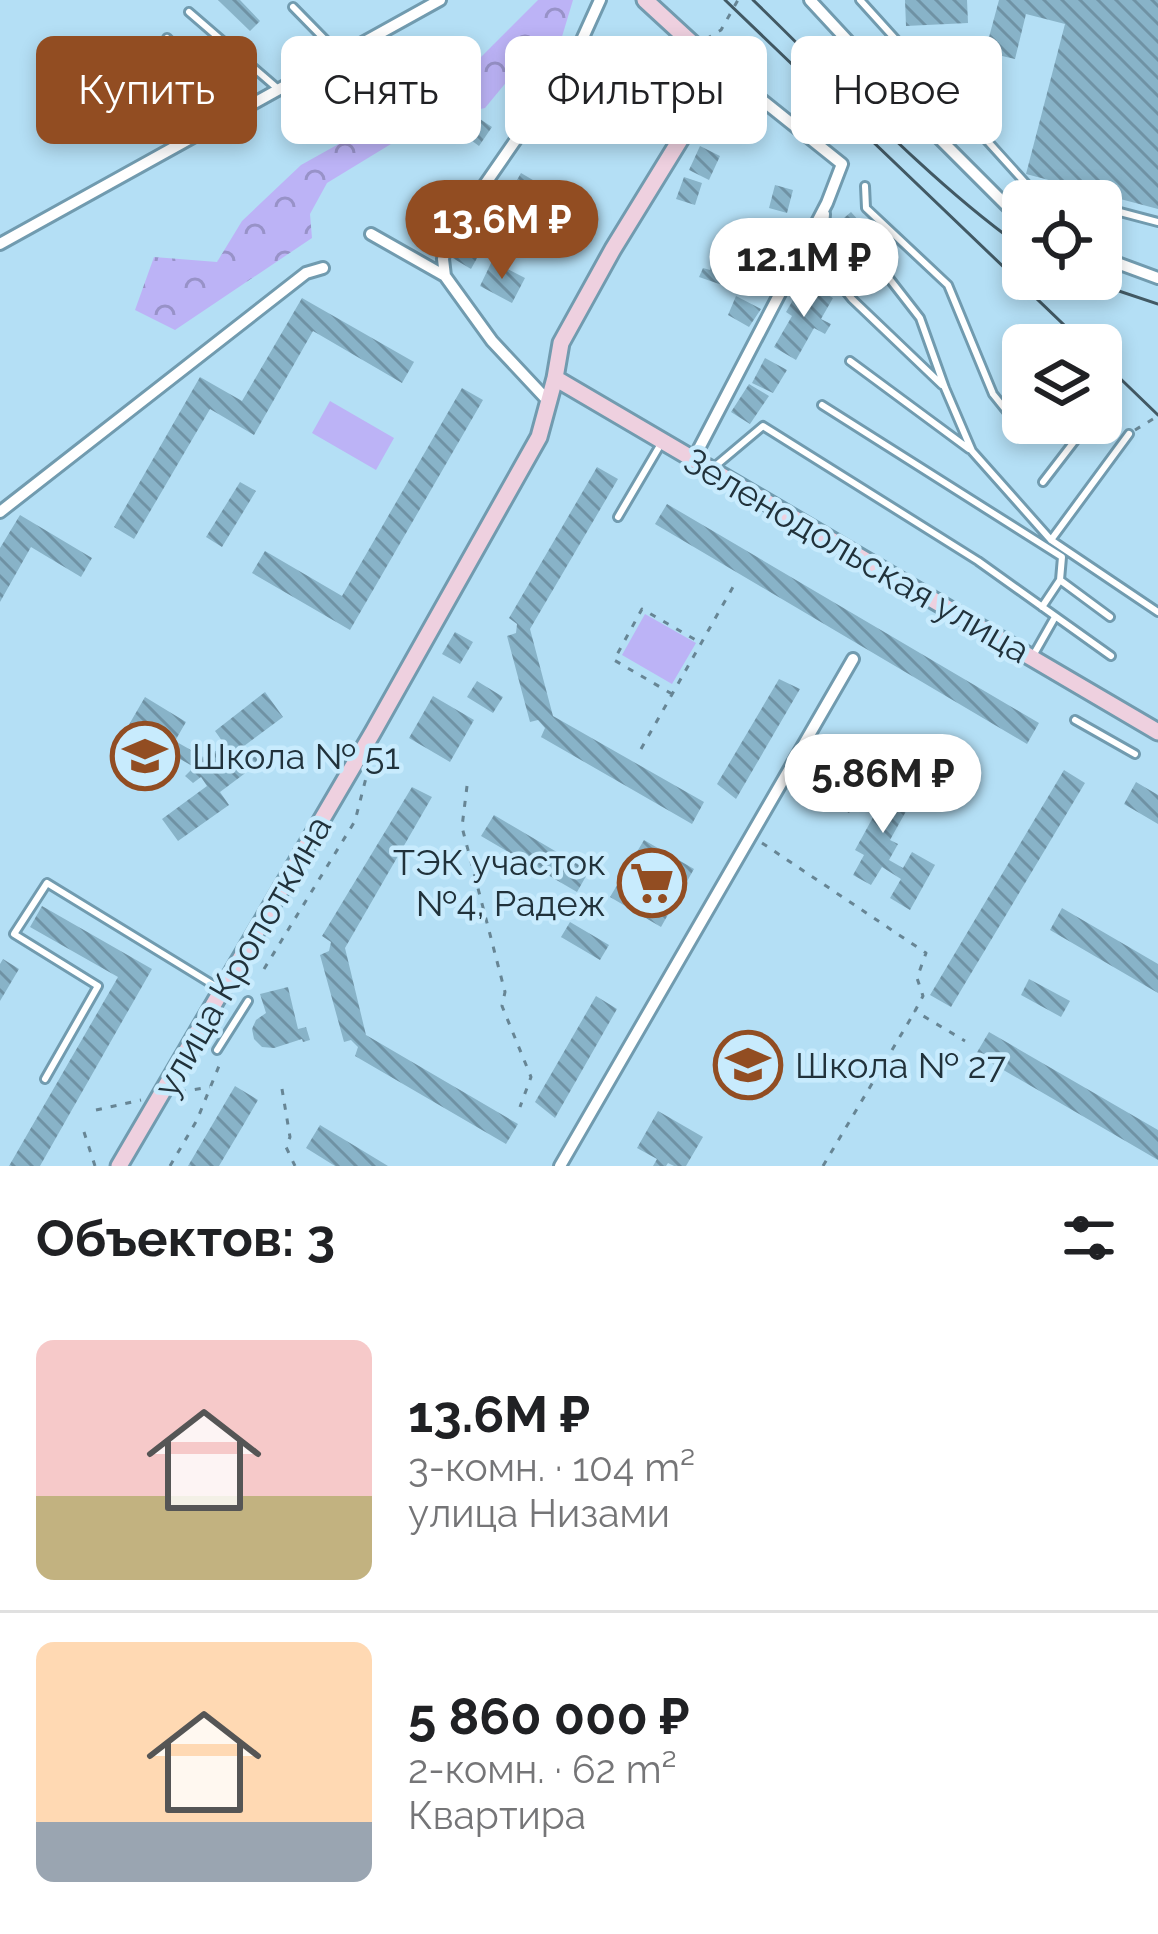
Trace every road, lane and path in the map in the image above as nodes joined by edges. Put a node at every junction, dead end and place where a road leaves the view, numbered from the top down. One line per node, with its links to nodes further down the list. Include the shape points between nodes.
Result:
1 (600, 0): 29 (street, via 576,53 447,239)
2 (645, 0): 11 (street)
3 (738, 0): 12 (path)
4 (810, 0): 21 (street)
5 (860, 0): 18 (lane)
6 (430, 2): 10 (street)
7 (293, 7): 9 (lane)
8 (189, 12): 13 (lane)
9 (321, 36)
10 (374, 36)
11 (683, 36)
12 (711, 36)
13 (280, 90): 14 (street)
14 (257, 103)
15 (767, 104): 20 (street, via 842,164)
16 (182, 144): 25 (street)
17 (678, 144): 32 (street, улица Кропоткина, via 561,343)
18 (1023, 180)
19 (865, 186): 36 (lane, via 866,208 948,285)
20 (827, 203): 33 (lane, via 822,262); 42 (street)
21 (1002, 203)
22 (1122, 213): 23 (lane)
23 (1158, 222)
24 (371, 234): 29 (street)
25 (0, 244)
26 (1122, 265): 30 (street)
27 (323, 268): 45 (street, via 306,273)
28 (885, 272): 33 (lane, via 920,318)
29 (445, 276): 34 (street)
30 (1158, 278)
31 (850, 361): 41 (lane)
32 (556, 378): 34 (street, улица Кропоткина); 39 (street, Зеленодольская улица)
33 (945, 388): 41 (lane)
34 (550, 403): 67 (street, улица Кропоткина, via 539,437)
35 (822, 405): 48 (lane, via 1062,557)
36 (1002, 405)
37 (1158, 416): 38 (path)
38 (1129, 434): 47 (lane)
39 (662, 441): 42 (street, Зеленодольская улица); 46 (lane)
40 (1072, 444): 44 (lane)
41 (972, 452): 47 (lane)
42 (694, 458): 43 (street, Зеленодольская улица)
43 (713, 469): 50 (lane, via 764,426); 56 (street, Зеленодольская улица)
44 (1043, 482)
45 (0, 512)
46 (618, 517)
47 (1051, 540): 51 (lane)
48 (1060, 580): 50 (lane); 53 (lane)
49 (733, 587): 54 (path)
50 (1042, 607): 52 (lane)
51 (1158, 612)
52 (1055, 616): 55 (lane); 56 (lane)
53 (1110, 617)
54 (701, 643): 58 (path); 58 (path, via 642,609 614,660)
55 (1111, 656)
56 (1032, 658): 60 (street, Зеленодольская улица)
57 (853, 659): 65 (street)
58 (672, 694): 61 (path)
59 (1075, 720): 62 (lane)
60 (1158, 732)
61 (641, 749)
62 (1135, 754)
63 (370, 759): 66 (path, via 355,821)
64 (467, 786): 76 (path, via 462,827 502,1006 531,1076)
65 (751, 836): 69 (path, via 926,952); 83 (street)
66 (264, 968)
67 (221, 989): 72 (lane, via 47,883 14,934 98,986); 75 (street, улица Кропоткина)
68 (248, 1001): 71 (lane)
69 (915, 1011): 70 (path); 84 (path)
70 (965, 1040)
71 (220, 1052): 73 (path)
72 (45, 1079)
73 (210, 1087): 75 (path); 81 (path)
74 (282, 1089): 82 (path)
75 (160, 1096): 77 (path); 80 (street, улица Кропоткина)
76 (520, 1107)
77 (96, 1110)
78 (84, 1132): 79 (path)
79 (95, 1166)
80 (119, 1166)
81 (170, 1166)
82 (295, 1166)
83 (560, 1166)
84 (823, 1166)

